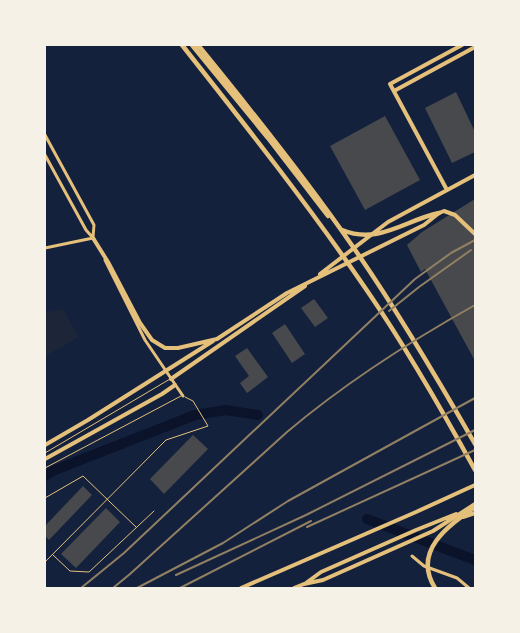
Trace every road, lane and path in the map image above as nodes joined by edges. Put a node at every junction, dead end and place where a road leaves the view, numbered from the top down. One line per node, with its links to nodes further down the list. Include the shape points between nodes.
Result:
1 (182, 45): 24 (main road, via 255,138 369,294)
2 (192, 45): 11 (main road, via 337,227 360,234 383,234 426,215)
3 (198, 45): 19 (main road, via 260,121 351,244 411,335)
4 (462, 45): 6 (street, via 390,84)
5 (475, 47): 6 (street)
6 (394, 91): 10 (street)
7 (45, 135): 13 (street, via 94,225)
8 (45, 156): 13 (street)
9 (475, 175): 10 (street)
10 (447, 190): 16 (street, via 388,222 303,288)
11 (439, 213): 12 (street, via 444,211 455,215); 15 (street, via 424,225 287,293)
12 (475, 234)
13 (93, 238): 14 (street); 15 (street, via 152,340 165,348 193,346); 16 (street, via 146,340)
14 (45, 248)
15 (217, 339): 20 (street)
16 (171, 379): 17 (street); 21 (lane)
17 (175, 385): 18 (street); 22 (street)
18 (183, 396): 23 (lane); 27 (lane, via 193,401 208,426 166,440)
19 (475, 444)
20 (45, 445)
21 (45, 453)
22 (45, 459)
23 (45, 468)
24 (475, 470)
25 (475, 485): 37 (street)
26 (45, 498): 27 (lane, via 83,476)
27 (107, 499): 32 (lane); 33 (lane)
28 (475, 506): 31 (street); 36 (street, via 326,570); 39 (main road, via 446,528 435,541 428,568)
29 (154, 511): 32 (lane)
30 (475, 513): 31 (street)
31 (446, 522): 36 (street, via 433,531 323,580)
32 (137, 528): 33 (lane, via 89,572 70,571)
33 (53, 554): 35 (lane)
34 (412, 556): 40 (street, via 424,566 457,578)
35 (45, 562)
36 (304, 584): 38 (street)
37 (241, 588)
38 (294, 588)
39 (434, 588)
40 (469, 588)

